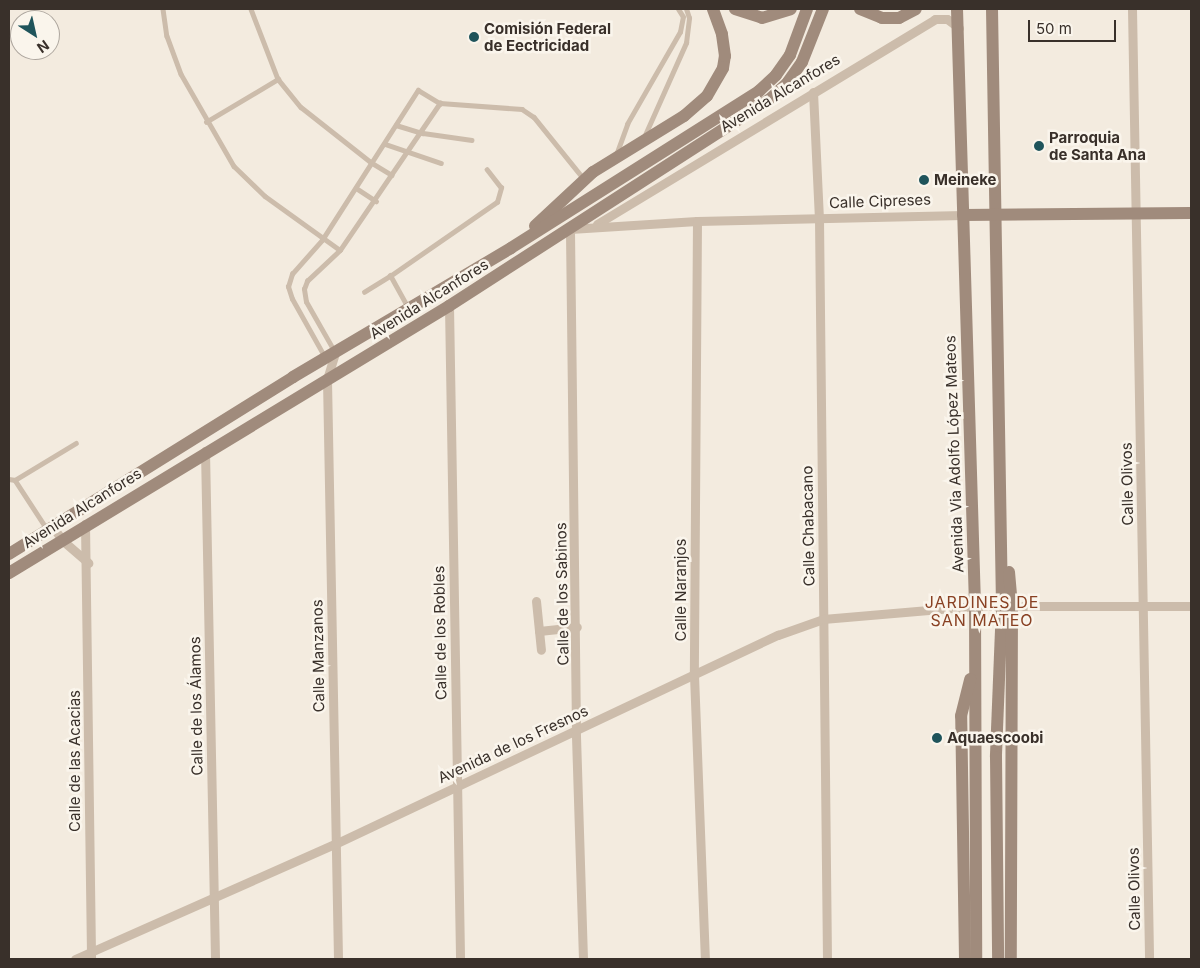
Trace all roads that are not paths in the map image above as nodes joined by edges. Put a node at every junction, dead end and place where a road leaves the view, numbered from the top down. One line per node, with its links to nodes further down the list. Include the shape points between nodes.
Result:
1 (164, 9): 19 (lane, via 167,36 181,74)
2 (250, 9): 16 (lane)
3 (678, 9): 26 (lane, via 683,18 680,32 627,124)
4 (686, 9): 23 (lane, via 689,18 686,43)
5 (713, 9): 23 (main road, via 724,46 723,68 697,106)
6 (736, 9): 7 (main road, via 762,18)
7 (791, 9)
8 (807, 9): 43 (main road, Avenida Alcanfores, via 790,55 776,75 759,90)
9 (823, 9): 41 (main road, Avenida Alcanfores, via 802,62 788,82 769,100)
10 (860, 9): 11 (main road, via 882,18 899,18)
11 (916, 9)
12 (957, 9): 15 (main road, Avenida Via Adolfo López Mateos)
13 (992, 9): 37 (main road)
14 (1132, 9): 35 (street, Calle Olivos)
15 (959, 28): 17 (street, Avenida Alcanfores, via 947,19 935,19); 36 (main road, Avenida Via Adolfo López Mateos)
16 (278, 79): 19 (lane); 27 (lane, via 301,108)
17 (813, 92): 38 (street, Calle Chabacano); 40 (street, Avenida Alcanfores)
18 (440, 103): 20 (lane, via 418,90); 21 (lane); 31 (lane, via 522,109 534,117)
19 (206, 122): 42 (lane, via 234,166 265,196)
20 (396, 124): 21 (lane); 24 (lane)
21 (423, 133): 22 (lane); 25 (lane)
22 (472, 140)
23 (643, 141): 26 (main road)
24 (385, 144): 25 (lane); 27 (lane)
25 (408, 154): 28 (lane); 30 (lane)
26 (615, 158): 31 (main road)
27 (372, 163): 30 (lane); 32 (lane)
28 (441, 163)
29 (487, 170): 45 (lane, via 502,188 496,202)
30 (392, 174): 33 (lane)
31 (585, 180): 43 (main road)
32 (356, 188): 33 (lane); 42 (lane)
33 (376, 201): 44 (lane)
34 (1191, 213): 35 (main road, Calle Cipreses)
35 (1136, 214): 37 (main road, Calle Cipreses); 67 (street, Calle Olivos)
36 (963, 215): 37 (main road, Calle Cipreses); 38 (street, Calle Cipreses); 65 (main road, Avenida Via Adolfo López Mateos)
37 (996, 215): 64 (main road, via 1000,487)
38 (819, 219): 39 (street, Calle Cipreses); 68 (street, Calle Chabacano)
39 (697, 221): 40 (street, Calle Cipreses); 73 (street, Calle Naranjos)
40 (594, 226): 41 (street, Calle Cipreses)
41 (570, 229): 47 (main road, Avenida Alcanfores); 69 (street, Calle de los Sabinos)
42 (322, 240): 44 (lane); 50 (lane, via 292,274 288,287)
43 (511, 248): 49 (main road, Avenida Alcanfores)
44 (340, 250): 48 (lane, via 307,280 304,289)
45 (390, 276): 46 (lane); 49 (lane)
46 (364, 292)
47 (449, 306): 52 (main road, Avenida Alcanfores); 75 (street, Calle de los Robles)
48 (310, 309): 50 (lane); 51 (lane)
49 (409, 309): 51 (main road, Avenida Alcanfores)
50 (300, 314): 51 (lane)
51 (330, 356): 52 (street, Calle Manzanos); 58 (main road, Avenida Alcanfores)
52 (327, 380): 54 (main road, Avenida Alcanfores); 76 (street, Calle Manzanos)
53 (76, 443): 56 (lane)
54 (205, 452): 57 (main road, Avenida Alcanfores); 77 (street, Calle de los Álamos)
55 (9, 479): 56 (lane)
56 (15, 480): 58 (lane)
57 (85, 524): 59 (main road, Avenida Alcanfores); 61 (street, Calle de las Acacias)
58 (50, 528): 59 (street); 60 (main road, Avenida Alcanfores)
59 (62, 540): 61 (street); 62 (main road, Avenida Alcanfores)
60 (9, 554)
61 (88, 563): 78 (street, Calle de las Acacias)
62 (9, 573)
63 (536, 601): 70 (street)
64 (1007, 605): 65 (street, Avenida de los Fresnos); 67 (street); 88 (main road, via 996,757); 89 (main road)
65 (975, 606): 68 (street, Avenida de los Fresnos); 72 (main road, Avenida Via Adolfo López Mateos)
66 (1191, 606): 67 (street)
67 (1143, 607): 90 (street, Calle Olivos)
68 (823, 619): 73 (street, Avenida de los Fresnos); 85 (street, Calle Chabacano)
69 (577, 627): 70 (street); 74 (street, Calle de los Sabinos)
70 (539, 631): 71 (street)
71 (541, 650)
72 (975, 659): 86 (main road, via 961,716); 87 (main road, Avenida Via Adolfo López Mateos)
73 (694, 675): 74 (street, Avenida de los Fresnos); 84 (street, Calle Naranjos)
74 (576, 730): 75 (street, Avenida de los Fresnos); 83 (street, Calle de los Sabinos)
75 (456, 785): 76 (street, Avenida de los Fresnos); 82 (street, Calle de los Robles)
76 (335, 844): 77 (street, Avenida de los Fresnos); 81 (street, Calle Manzanos)
77 (214, 897): 78 (street, Avenida de los Fresnos); 80 (street, Calle de los Álamos)
78 (91, 956): 79 (street, Avenida de los Fresnos)
79 (76, 959)
80 (215, 959)
81 (338, 959)
82 (460, 959)
83 (583, 959)
84 (706, 959)
85 (827, 959)
86 (965, 959)
87 (976, 959)
88 (998, 959)
89 (1011, 959)
90 (1148, 959)

